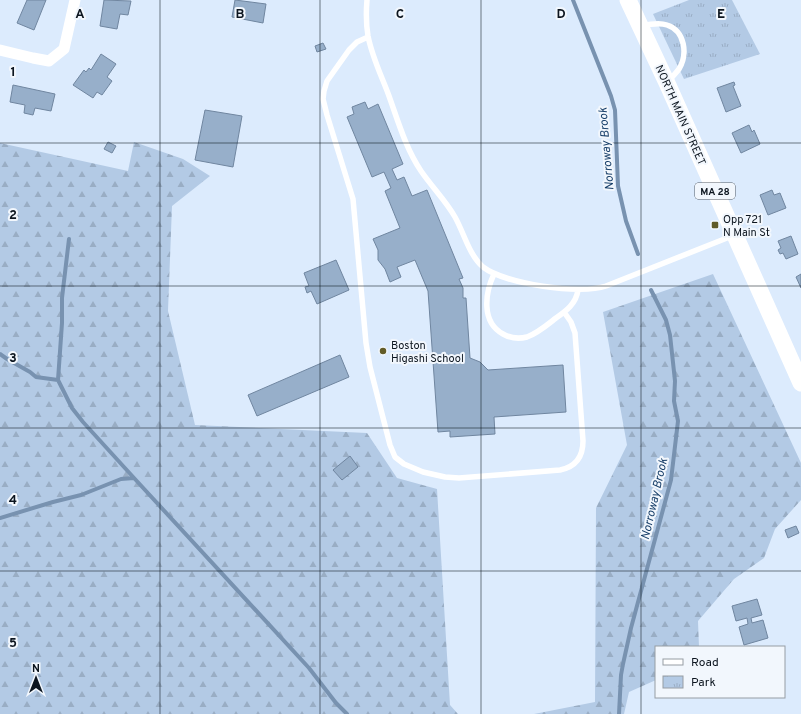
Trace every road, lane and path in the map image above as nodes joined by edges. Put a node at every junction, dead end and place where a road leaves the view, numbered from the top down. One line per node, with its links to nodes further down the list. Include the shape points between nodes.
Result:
1 (75, 0): 6 (street, via 64,49 49,61)
2 (367, 0): 5 (lane)
3 (628, 0): 4 (main road, NORTH MAIN STREET / MA 28)
4 (641, 26): 7 (main road, NORTH MAIN STREET / MA 28); 7 (lane, via 656,23 667,25 675,29 681,38 685,49 684,57 679,70)
5 (368, 37): 9 (lane, via 414,159 455,216 477,260); 11 (lane, via 348,50 327,81 323,99 353,199 370,367 395,457 410,467 430,474 460,478 560,470 576,462 581,454 583,441 576,342 573,325)
6 (0, 50)
7 (667, 83): 8 (main road, NORTH MAIN STREET / MA 28)
8 (734, 235): 10 (lane, via 606,286); 12 (main road, NORTH MAIN STREET / MA 28)
9 (494, 274): 10 (lane); 11 (lane, via 488,287 487,310 491,323 506,336 528,337)
10 (578, 290): 11 (lane, via 575,301)
11 (564, 312)
12 (801, 383)

